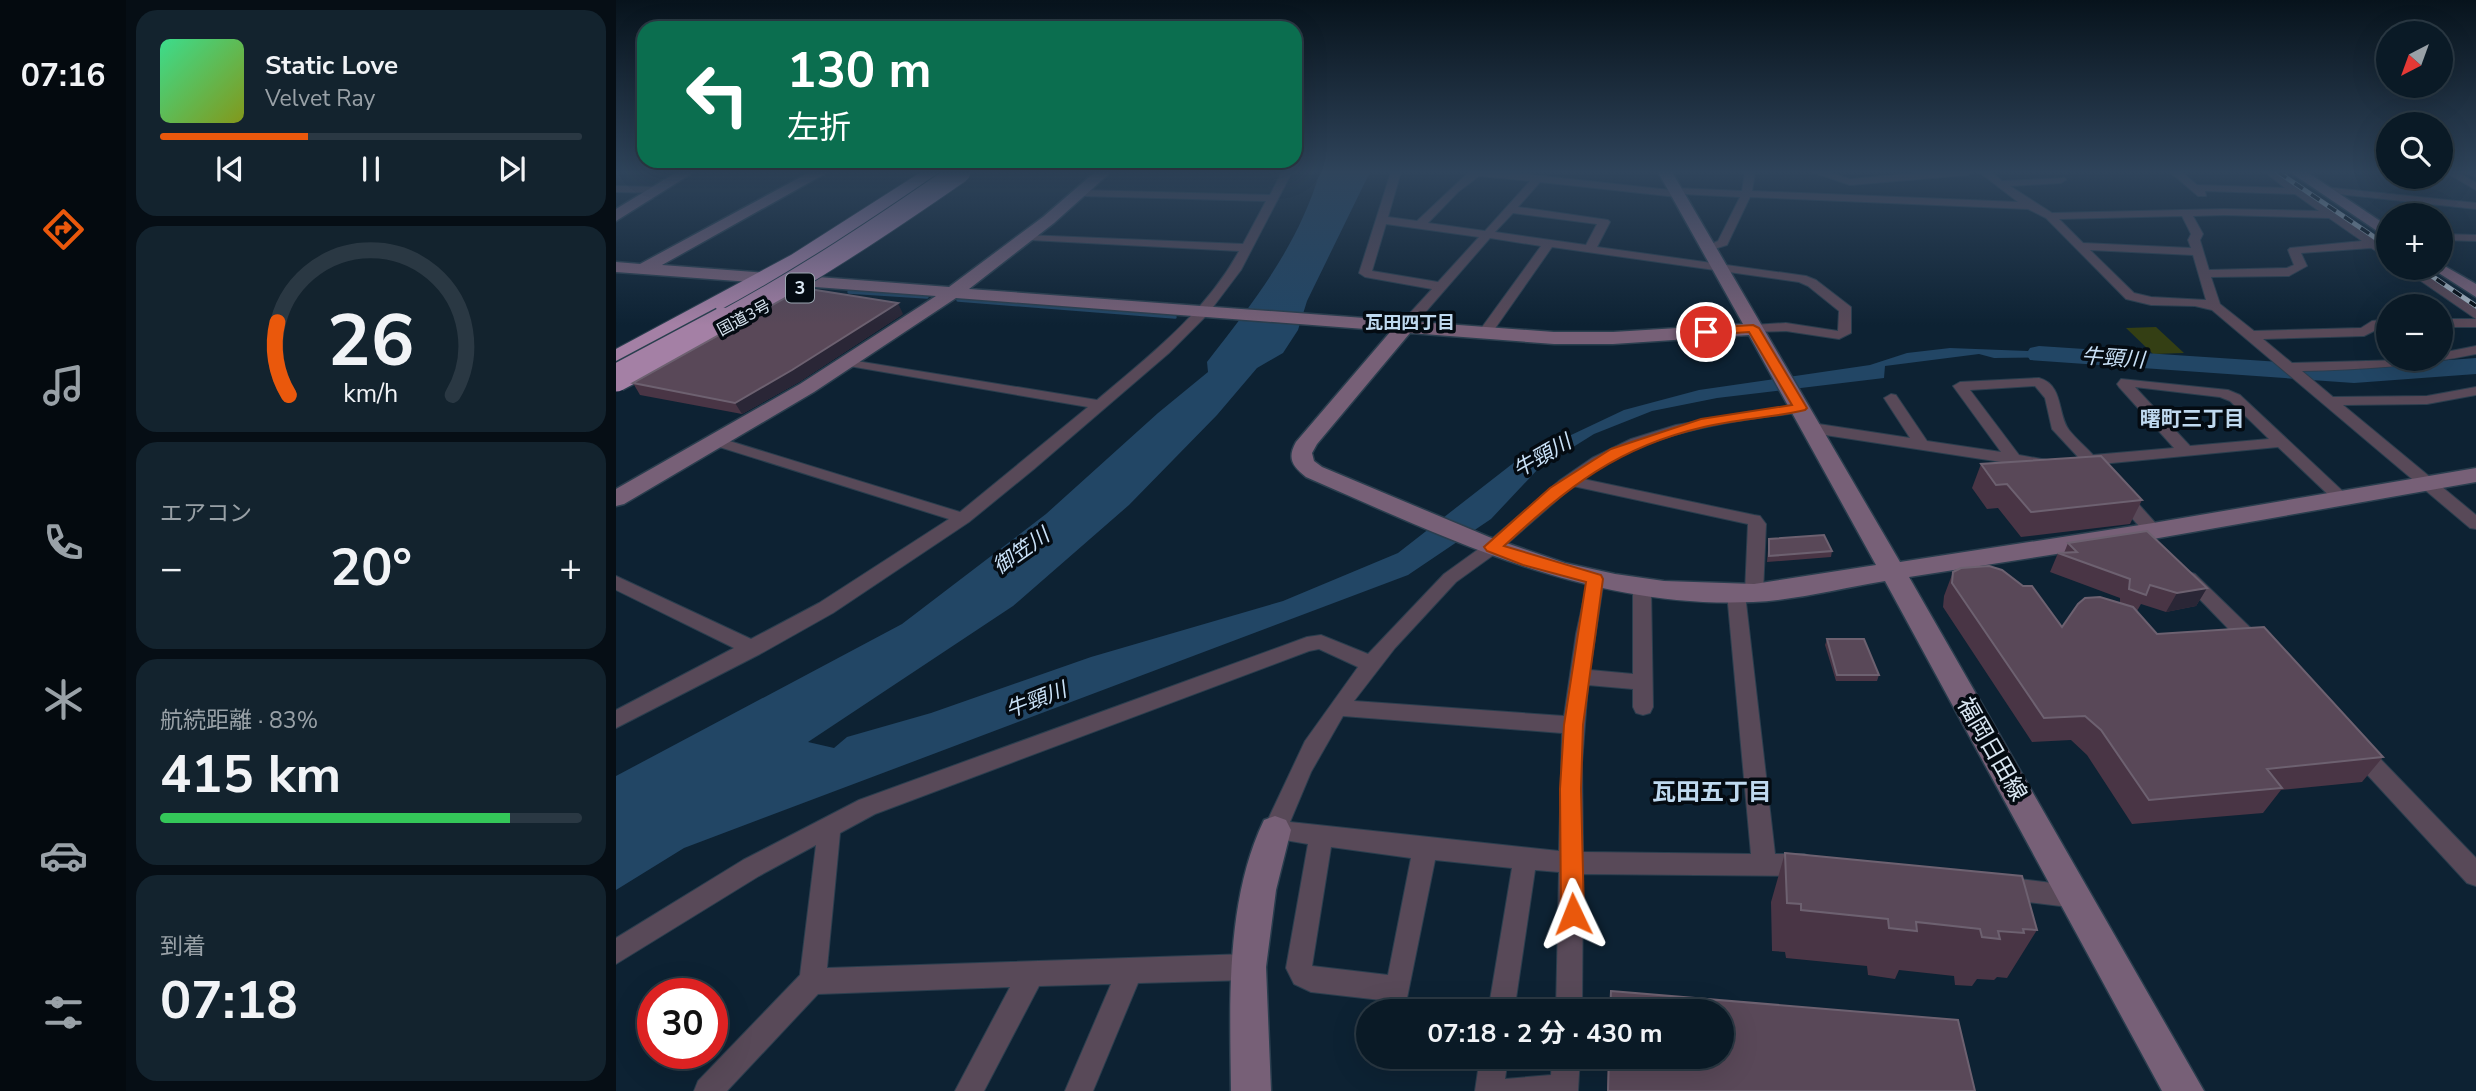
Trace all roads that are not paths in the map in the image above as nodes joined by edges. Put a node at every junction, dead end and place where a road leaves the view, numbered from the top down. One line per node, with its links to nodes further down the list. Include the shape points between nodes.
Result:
1 (728, 223): 32 (street)
2 (859, 223): 34 (highway, 国道3号 / 3)
3 (867, 223): 57 (highway, via 797,269)
4 (886, 223): 59 (highway, bridge, via 779,291)
5 (902, 223): 36 (highway, 国道3号 / 3)
6 (1046, 223): 19 (street)
7 (1261, 223): 26 (street)
8 (1383, 223): 39 (street, via 1365,274)
9 (1413, 223): 17 (street)
10 (1496, 223): 18 (street)
11 (1604, 223): 28 (street)
12 (1693, 223): 27 (street)
13 (1733, 223): 27 (street, via 1723,243)
14 (2057, 223): 24 (street)
15 (2191, 223): 29 (street)
16 (2341, 223): 23 (street)
17 (1421, 224): 18 (street)
18 (1487, 233): 22 (street); 39 (street)
19 (1030, 237): 26 (street); 40 (street)
20 (2453, 237): 21 (street)
21 (2476, 238)
22 (1548, 244): 28 (street); 50 (street)
23 (2372, 244): 25 (street); 33 (street, via 2294,250 2301,266 2289,272)
24 (2082, 246): 29 (street); 42 (street, via 2134,298)
25 (2376, 247)
26 (1248, 248): 43 (street)
27 (1708, 248): 31 (street)
28 (1589, 250): 31 (street)
29 (2198, 253): 33 (street)
30 (616, 267): 32 (street)
31 (1718, 268): 49 (street); 49 (street, via 1802,279 1846,310 1844,332 1839,335 1786,327)
32 (643, 269): 34 (street); 38 (street)
33 (2204, 274): 42 (street)
34 (769, 277): 36 (street); 54 (highway, 国道3号 / 3)
35 (2453, 277): 41 (street)
36 (814, 280): 40 (street); 60 (highway, 国道3号 / 3)
37 (2426, 280): 44 (street)
38 (616, 282)
39 (1439, 286): 48 (street)
40 (953, 292): 43 (street); 55 (street)
41 (2476, 292)
42 (2214, 306): 51 (street)
43 (1202, 312): 48 (street); 64 (street)
44 (2476, 314)
45 (2453, 323): 46 (street)
46 (2476, 323)
47 (2376, 325): 51 (street, via 2364,332)
48 (1404, 328): 50 (street); 80 (street, via 1307,442 1301,453 1303,464)
49 (1753, 328): 50 (street, via 1613,338); 65 (street, 福岡日田線)
50 (1484, 334)
51 (2250, 335): 58 (street)
52 (2476, 350): 53 (street)
53 (2453, 355)
54 (616, 359)
55 (849, 362): 64 (street); 66 (street)
56 (2376, 364): 58 (street)
57 (616, 366)
58 (2289, 368): 63 (street)
59 (616, 378)
60 (616, 384)
61 (2476, 391): 63 (street, via 2427,400)
62 (1891, 398): 68 (street)
63 (2328, 400): 74 (street)
64 (1100, 405): 77 (street)
65 (1806, 418): 68 (street); 73 (street, via 1701,424 1616,452); 81 (street, 福岡日田線)
66 (718, 442): 75 (street); 77 (street)
67 (2282, 442): 69 (street); 69 (street, via 2230,395 2126,382); 76 (street)
68 (1922, 445): 70 (street)
69 (2187, 452): 71 (street)
70 (2014, 459): 71 (street, via 2043,464); 71 (street, via 1960,386 2039,382 2052,397 2060,429)
71 (2090, 460): 79 (street)
72 (2476, 475): 74 (street)
73 (1571, 480): 80 (street); 85 (street, via 1754,520)
74 (2428, 484): 76 (street); 78 (street)
75 (616, 499)
76 (2343, 499): 79 (street)
77 (963, 518): 86 (street, via 826,608)
78 (2476, 524)
79 (2157, 543): 81 (street); 87 (street)
80 (1486, 545): 82 (street); 88 (street)
81 (1892, 573): 85 (street); 106 (street, 福岡日田線)
82 (1595, 579): 84 (street); 89 (street)
83 (616, 582): 86 (street)
84 (1642, 587): 85 (street); 90 (street)
85 (1745, 593): 102 (street)
86 (753, 649): 93 (street)
87 (2266, 655)
88 (1373, 666): 92 (street); 96 (street, via 1321,642 1307,644 950,774)
89 (1579, 677): 90 (street); 94 (street)
90 (1642, 682): 91 (street)
91 (1643, 707)
92 (1339, 708): 94 (street); 97 (street, via 1301,769)
93 (616, 720)
94 (1573, 725): 101 (street)
95 (2343, 735): 104 (street)
96 (827, 827): 107 (street, via 751,867); 111 (street)
97 (1275, 830): 98 (street); 108 (street, via 1259,890)
98 (1321, 836): 99 (street); 99 (street, via 1299,968 1311,979 1398,989)
99 (1425, 849): 100 (street)
100 (1525, 860): 101 (street); 112 (street)
101 (1571, 863): 102 (street); 113 (street)
102 (1764, 866): 103 (street)
103 (1833, 868)
104 (2476, 875)
105 (1981, 886): 106 (street)
106 (2077, 897): 123 (street, 福岡日田線)
107 (616, 952)
108 (1248, 967): 109 (street); 120 (street)
109 (1130, 971): 110 (street); 119 (street)
110 (1033, 972): 111 (street); 118 (street)
111 (812, 981): 117 (street)
112 (1503, 999)
113 (1570, 999)
114 (1492, 1069): 121 (street)
115 (1565, 1069): 116 (street)
116 (1564, 1090): 122 (street)
117 (708, 1091)
118 (969, 1091)
119 (1079, 1091)
120 (1251, 1091)
121 (1489, 1091)
122 (1511, 1091)
123 (2185, 1091)

